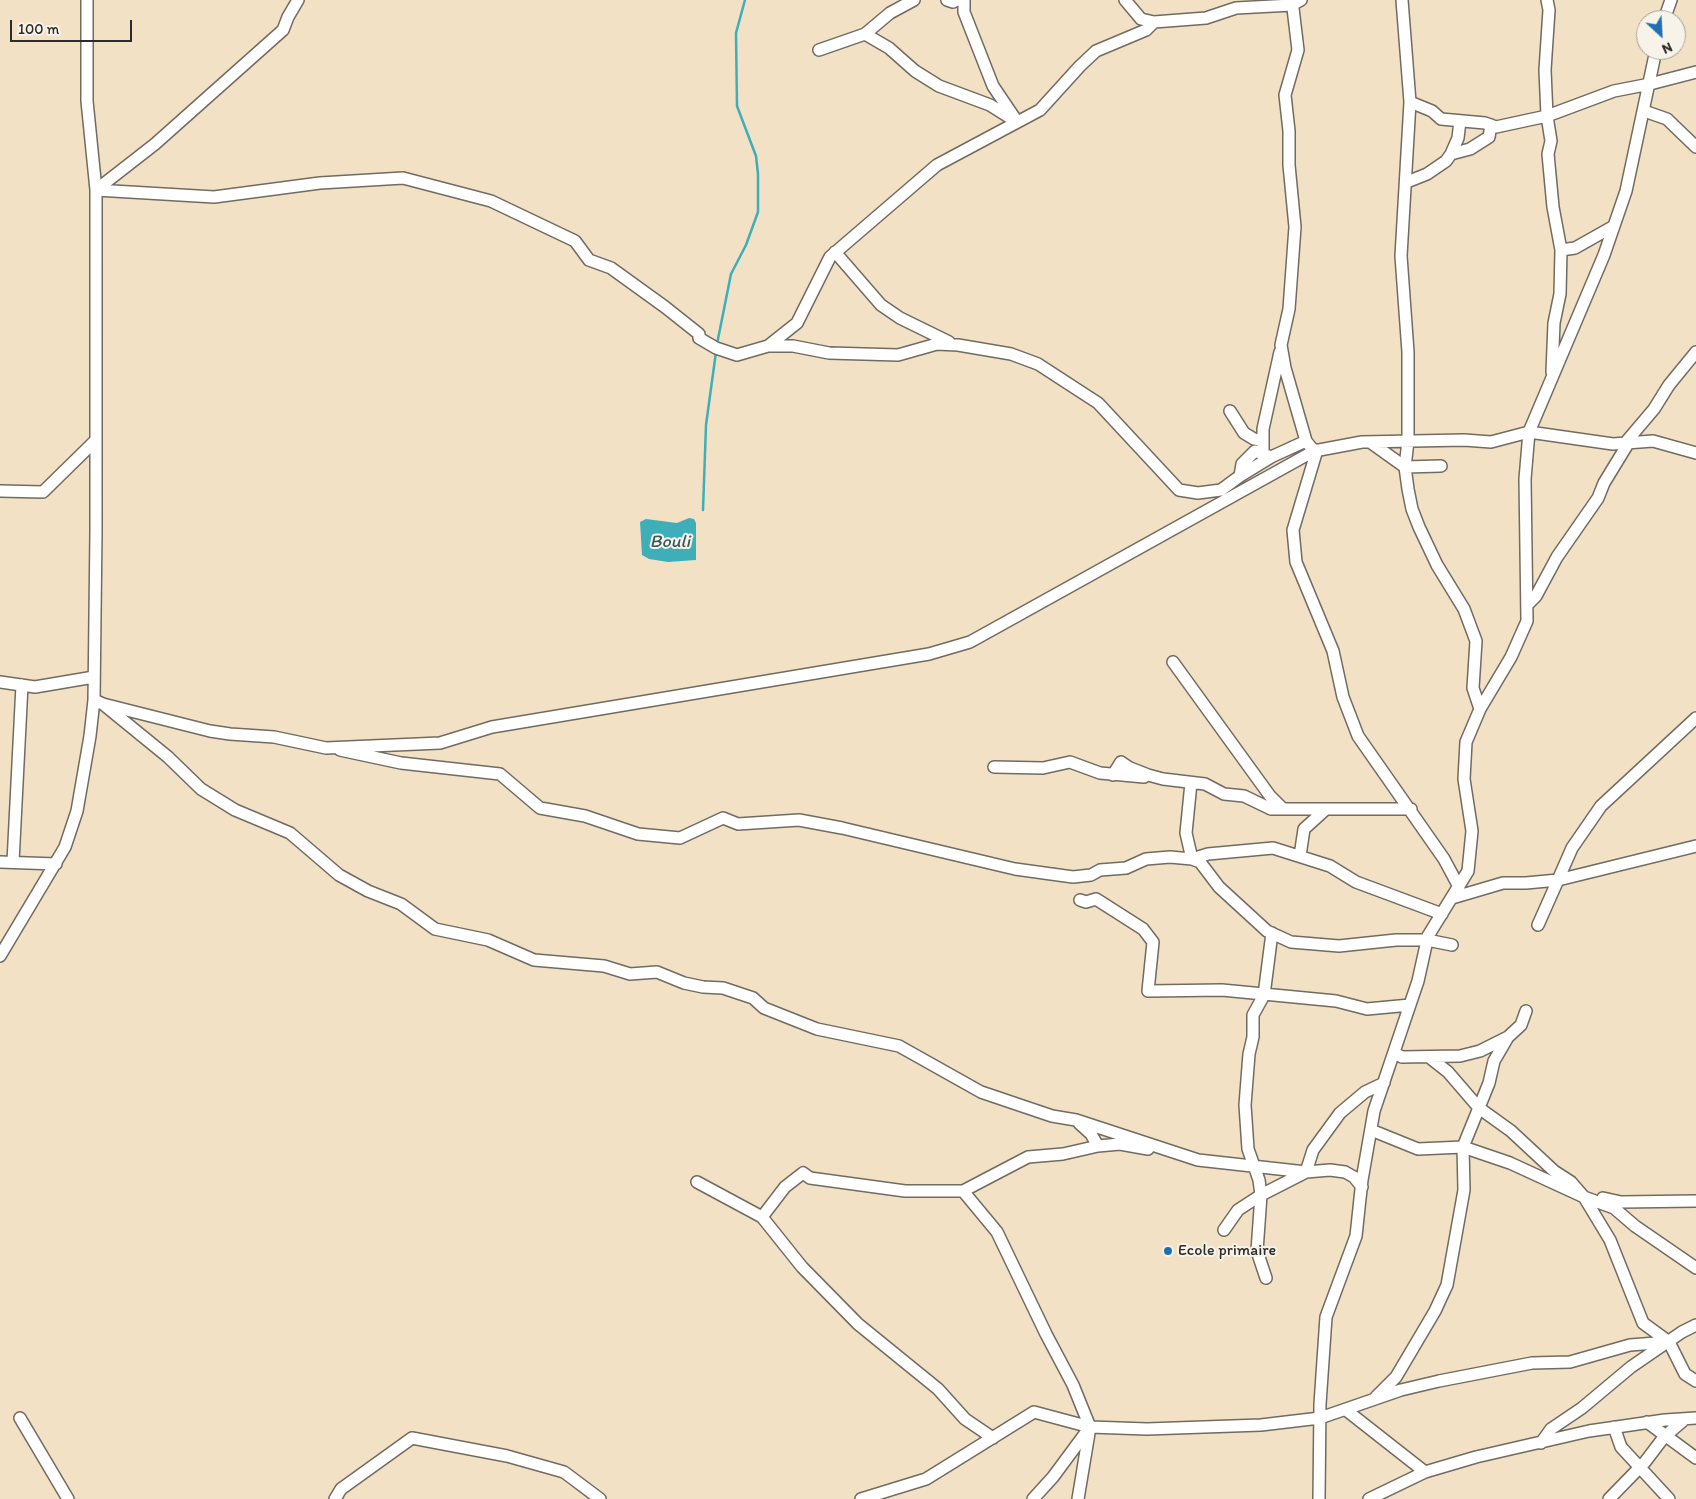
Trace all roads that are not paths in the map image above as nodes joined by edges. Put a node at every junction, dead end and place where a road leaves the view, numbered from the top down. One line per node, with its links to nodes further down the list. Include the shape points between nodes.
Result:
1 (88, 0): 26 (street, via 87,101)
2 (298, 0): 26 (street, via 283,30 155,144)
3 (914, 0): 12 (street, via 890,13)
4 (947, 0): 5 (street)
5 (957, 0)
6 (964, 0): 21 (street, via 964,12 993,86)
7 (1124, 0): 11 (street, via 1141,18)
8 (1402, 0): 17 (street)
9 (1547, 0): 19 (street)
10 (1295, 2): 11 (street, via 1236,8 1206,18); 31 (street, via 1298,50 1285,95 1295,227 1289,309)
11 (1154, 22): 21 (street, via 1146,30 1096,51 1040,110)
12 (865, 34): 13 (street); 21 (street, via 939,86 990,104)
13 (819, 50)
14 (1654, 60): 16 (street)
15 (1696, 72): 16 (street)
16 (1650, 84): 18 (street); 19 (street, via 1614,91)
17 (1410, 102): 20 (street, via 1432,111 1441,119); 25 (street)
18 (1644, 111): 23 (street, via 1667,119); 27 (street, via 1626,191)
19 (1547, 116): 22 (street, via 1509,126 1496,128); 28 (street, via 1551,141 1549,170)
20 (1460, 121): 22 (street); 24 (street)
21 (1017, 122): 29 (street, via 938,165)
22 (1491, 125): 24 (street, via 1489,137 1470,149)
23 (1696, 147)
24 (1452, 154): 25 (street, via 1437,168)
25 (1407, 182): 40 (street, via 1401,256 1408,352)
26 (96, 190): 32 (street, via 214,197 320,183 403,178 491,201 575,241 589,260 611,268 716,348 737,355); 38 (street)
27 (1614, 226): 28 (street, via 1574,248); 34 (street)
28 (1561, 250): 34 (street)
29 (835, 252): 30 (street, via 881,305 900,318); 32 (street, via 830,256 797,323)
30 (958, 345): 32 (street, via 938,344 898,355 829,353 793,346); 45 (street, via 1011,354 1038,364 1098,402 1179,490 1198,493 1222,490)
31 (1281, 345): 37 (street); 39 (street)
32 (768, 346)
33 (1696, 352): 42 (street)
34 (1552, 379): 36 (street)
35 (1230, 411): 37 (street, via 1244,433)
36 (1529, 432): 40 (street, via 1491,442); 42 (street, via 1613,444); 50 (street, via 1525,479)
37 (1263, 436): 45 (street)
38 (96, 440): 49 (street, via 42,492); 52 (street)
39 (1306, 441): 43 (street); 45 (street)
40 (1408, 441): 41 (street); 47 (street)
41 (1370, 442): 43 (street); 47 (street)
42 (1628, 442): 44 (street, via 1653,441); 50 (street, via 1598,498 1536,596)
43 (1316, 450): 48 (street); 62 (street, via 1293,530 1296,562 1333,651 1343,697 1358,736)
44 (1696, 453)
45 (1267, 456): 48 (street)
46 (1441, 466): 47 (street)
47 (1405, 467): 56 (street, via 1412,509 1437,565 1464,609 1476,640 1472,688)
48 (1266, 478): 58 (street, via 970,642 929,654 492,727 440,743)
49 (0, 491)
50 (1527, 605): 56 (street, via 1527,621 1511,657)
51 (1173, 662): 61 (street, via 1270,796)
52 (94, 677): 54 (street, via 35,687); 55 (street)
53 (0, 682): 54 (street)
54 (22, 685): 68 (street)
55 (98, 702): 58 (street, via 210,731 274,737); 69 (street, via 77,811); 88 (street, via 168,757 201,790 235,810 290,833 339,876 401,904 435,929 488,940 534,960 604,966 630,974 657,972 702,988 723,988 753,998 764,1008 817,1029 899,1046 981,1092 1052,1116)
56 (1480, 709): 71 (street, via 1466,742 1464,779 1472,831 1468,871)
57 (1696, 718): 70 (street, via 1601,806 1572,848)
58 (326, 748): 66 (street, via 401,763 500,774 540,808 585,816 638,834 680,838 723,818 738,824 799,820 1015,869 1073,877 1126,868 1146,859 1170,856)
59 (994, 767): 60 (street, via 1043,768 1070,762 1114,775 1121,762 1163,779)
60 (1191, 783): 61 (street, via 1205,784 1224,794 1244,796 1271,809); 66 (street, via 1186,833)
61 (1283, 809): 63 (street)
62 (1411, 809): 63 (street); 71 (street)
63 (1325, 810): 65 (street, via 1304,829)
64 (1696, 846): 70 (street)
65 (1300, 856): 66 (street, via 1273,848 1208,854); 74 (street, via 1330,866 1356,882)
66 (1192, 859): 76 (street, via 1200,862 1218,887 1244,912)
67 (0, 862): 68 (street)
68 (13, 862): 69 (street)
69 (56, 864): 79 (street)
70 (1558, 880): 72 (street, via 1503,883); 75 (street)
71 (1459, 887): 72 (street)
72 (1452, 898): 74 (street)
73 (1080, 900): 80 (street, via 1096,899 1142,929 1153,942 1148,991 1222,990)
74 (1442, 914): 77 (street)
75 (1538, 925)
76 (1272, 933): 77 (street, via 1291,942 1339,946); 80 (street)
77 (1427, 940): 78 (street); 81 (street)
78 (1452, 945)
79 (0, 956)
80 (1264, 995): 81 (street, via 1336,1001 1367,1009); 93 (street, via 1252,1015 1253,1038 1245,1105 1246,1135)
81 (1410, 1004): 84 (street)
82 (1526, 1011): 83 (street, via 1521,1025)
83 (1508, 1037): 85 (street, via 1480,1051 1460,1056); 87 (street, via 1494,1062)
84 (1394, 1053): 85 (street, via 1402,1057); 86 (street)
85 (1428, 1057): 87 (street, via 1448,1072)
86 (1384, 1083): 89 (street); 94 (street, via 1376,1084 1340,1113 1313,1150)
87 (1479, 1108): 91 (street); 99 (street, via 1511,1131)
88 (1076, 1120): 90 (street); 92 (street)
89 (1371, 1130): 91 (street, via 1418,1149); 96 (street)
90 (1098, 1146): 92 (street, via 1120,1144); 97 (street, via 1028,1157)
91 (1463, 1147): 99 (street, via 1510,1163); 108 (street, via 1464,1190 1447,1285 1396,1377)
92 (1170, 1152): 93 (street, via 1198,1160)
93 (1254, 1168): 94 (street); 98 (street)
94 (1306, 1172): 96 (street, via 1345,1172); 98 (street)
95 (697, 1182): 101 (street)
96 (1362, 1187): 111 (street, via 1356,1236 1326,1317)
97 (963, 1191): 101 (street, via 905,1191 810,1178 803,1173 785,1187); 114 (street, via 997,1232 1073,1385)
98 (1261, 1195): 102 (street, via 1238,1210); 104 (street, via 1257,1251)
99 (1584, 1197): 100 (street, via 1621,1202); 103 (street, via 1614,1208); 106 (street, via 1610,1240 1643,1323)
100 (1696, 1201)
101 (762, 1217): 117 (street, via 802,1267 858,1324 938,1389 965,1418)
102 (1224, 1230)
103 (1696, 1268)
104 (1266, 1278)
105 (1696, 1325): 106 (street)
106 (1669, 1342): 107 (street, via 1685,1374); 108 (street, via 1630,1345 1570,1362 1532,1363 1496,1369 1429,1383); 118 (street, via 1551,1429)
107 (1696, 1381)
108 (1373, 1400): 109 (street)
109 (1346, 1410): 111 (street); 121 (street)
110 (20, 1418): 122 (street)
111 (1320, 1418): 114 (street, via 1261,1425 1147,1429); 128 (street)
112 (1691, 1418): 113 (street); 116 (street)
113 (1647, 1422): 115 (street); 116 (street)
114 (1090, 1427): 117 (street, via 1034,1412); 126 (street); 127 (street)
115 (1614, 1428): 118 (street); 120 (street, via 1621,1447)
116 (1664, 1437): 119 (street); 120 (street)
117 (993, 1438): 125 (street, via 926,1480)
118 (1541, 1443): 121 (street)
119 (1696, 1458)
120 (1639, 1468): 130 (street); 131 (street)
121 (1425, 1472): 129 (street)
122 (68, 1499)
123 (335, 1499): 124 (street, via 341,1489 412,1438 507,1456 564,1472)
124 (600, 1499)
125 (861, 1499)
126 (1033, 1499)
127 (1078, 1499)
128 (1319, 1499)
129 (1369, 1499)
130 (1608, 1499)
131 (1669, 1499)

